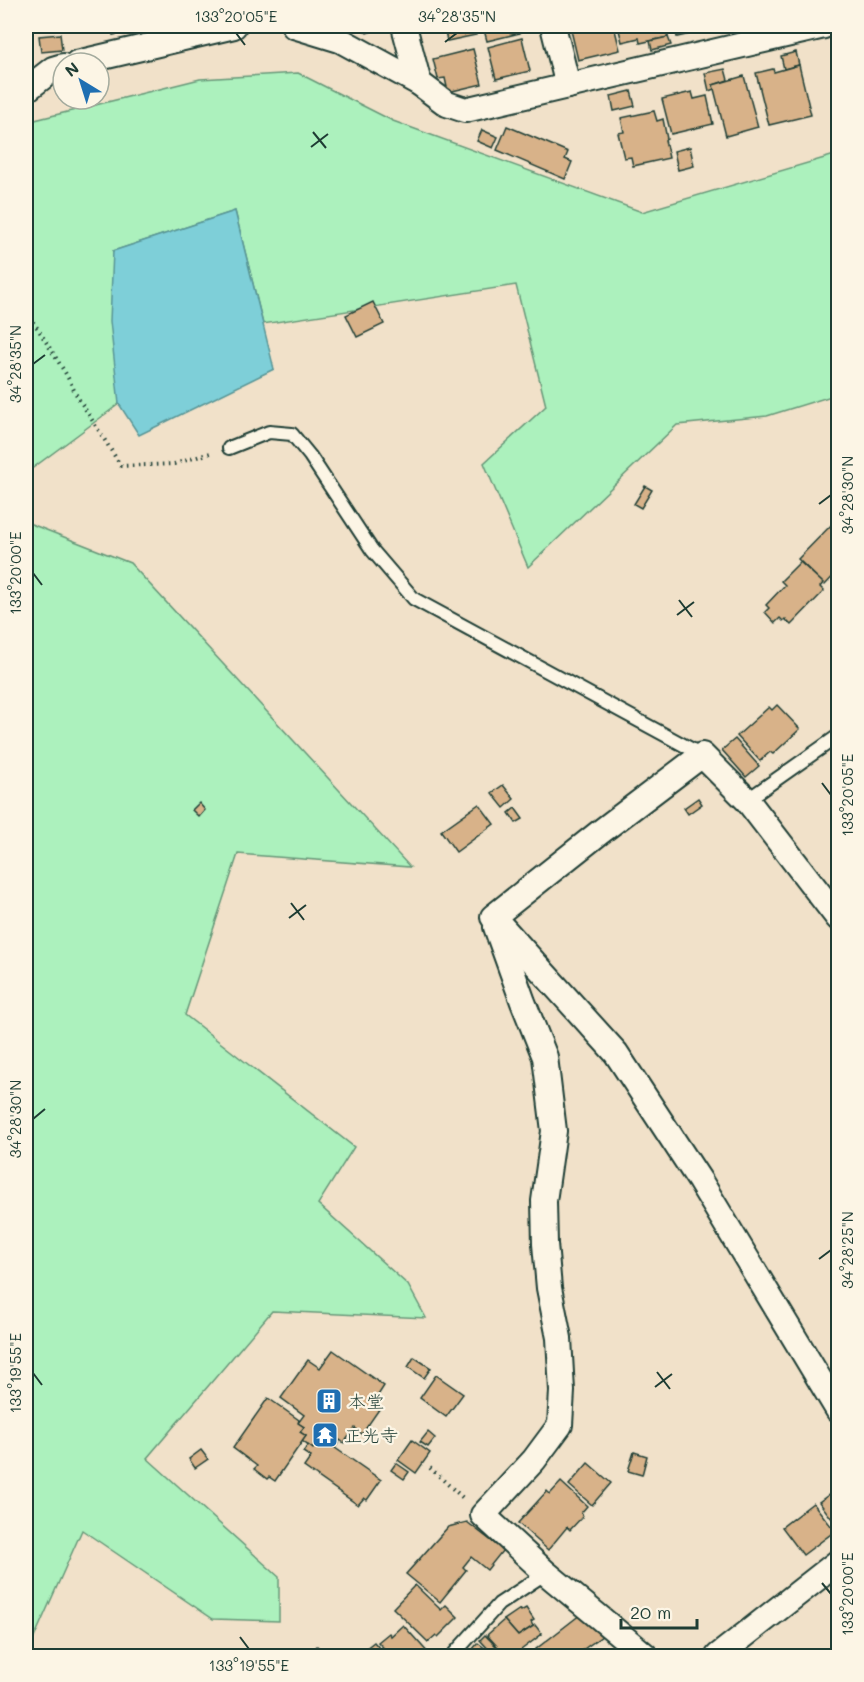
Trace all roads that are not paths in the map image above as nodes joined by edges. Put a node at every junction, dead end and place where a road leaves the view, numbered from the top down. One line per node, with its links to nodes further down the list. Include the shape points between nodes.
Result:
1 (234, 26): 6 (street)
2 (294, 26): 8 (street, via 340,40)
3 (405, 26): 8 (street)
4 (553, 26): 9 (street)
5 (824, 26): 9 (street)
6 (111, 55)
7 (51, 70): 10 (street)
8 (419, 83): 9 (street, via 447,104 465,110)
9 (568, 86)
10 (26, 90)
11 (229, 448): 13 (lane, via 269,432 292,434 372,550 414,599)
12 (838, 736): 14 (lane)
13 (702, 755): 14 (street); 15 (street)
14 (747, 800): 16 (street)
15 (492, 916): 17 (street, via 616,1053 700,1181); 19 (street, via 545,1057 554,1131 544,1202 545,1245 559,1338 562,1391 560,1425 483,1515)
16 (838, 918)
17 (838, 1410)
18 (838, 1562): 22 (street)
19 (546, 1574): 20 (lane, via 499,1604); 21 (street)
20 (452, 1656)
21 (646, 1656)
22 (718, 1656)

